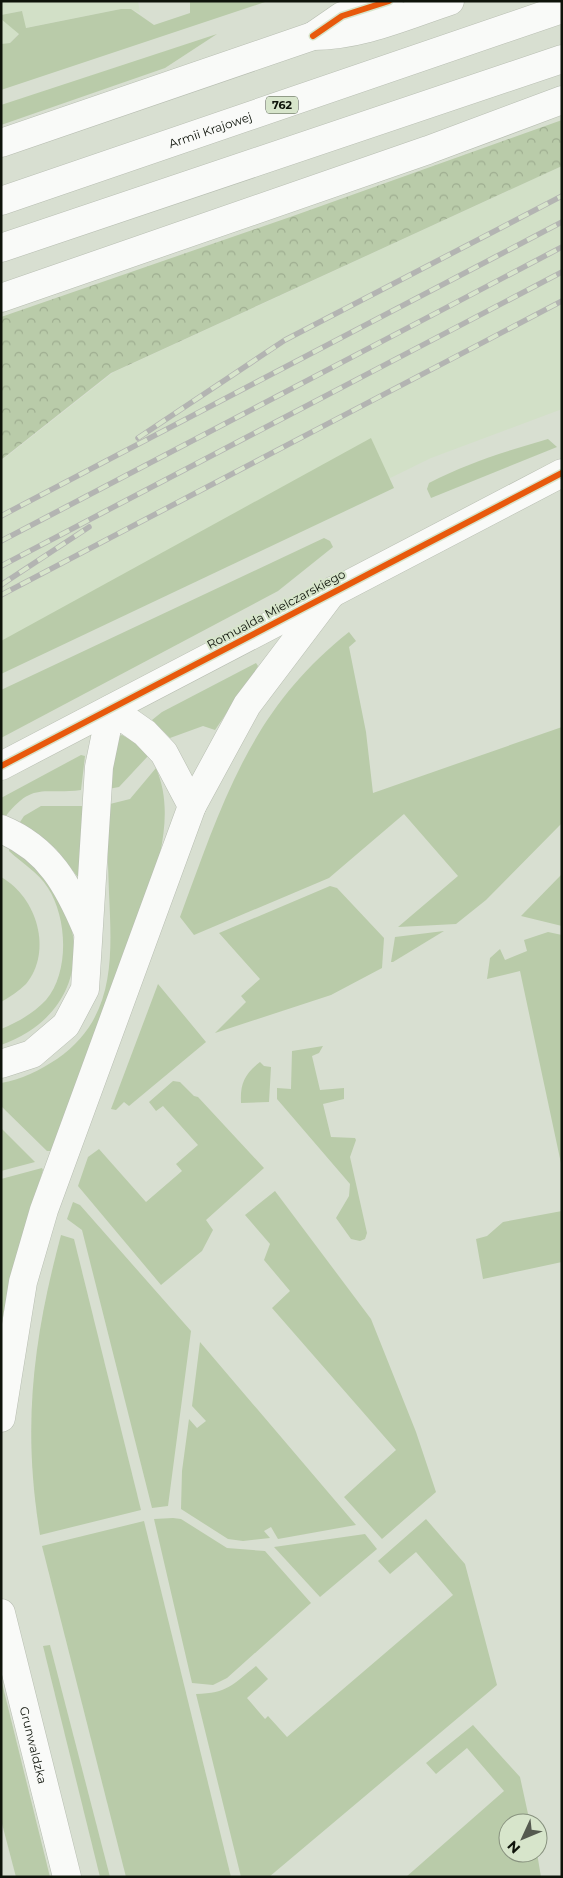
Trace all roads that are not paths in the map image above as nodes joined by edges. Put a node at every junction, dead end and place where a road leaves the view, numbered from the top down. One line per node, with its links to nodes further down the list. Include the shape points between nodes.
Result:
1 (389, 1): 4 (main road, via 342,16)
2 (450, 1): 4 (main road, via 360,31)
3 (562, 9): 8 (main road, Armii Krajowej / 762)
4 (313, 36): 7 (main road)
5 (562, 59): 9 (main road)
6 (562, 100): 10 (main road, via 428,150)
7 (1, 143)
8 (1, 201)
9 (1, 248)
10 (1, 298)
11 (562, 472): 12 (main road, Romualda Mielczarskiego)
12 (334, 590): 13 (main road, Romualda Mielczarskiego); 15 (main road, via 247,705)
13 (111, 709): 14 (main road, Romualda Mielczarskiego); 15 (main road, via 145,733 164,753); 17 (main road, via 99,767)
14 (1, 766)
15 (192, 806): 19 (main road, via 44,1210 23,1282)
16 (1, 829): 17 (main road, via 32,847 52,864 71,893)
17 (90, 938): 18 (main road, via 85,989 66,1025 32,1054)
18 (1, 1064)
19 (1, 1418)
20 (1, 1613): 21 (main road, Grunwaldzka)
21 (67, 1877)

